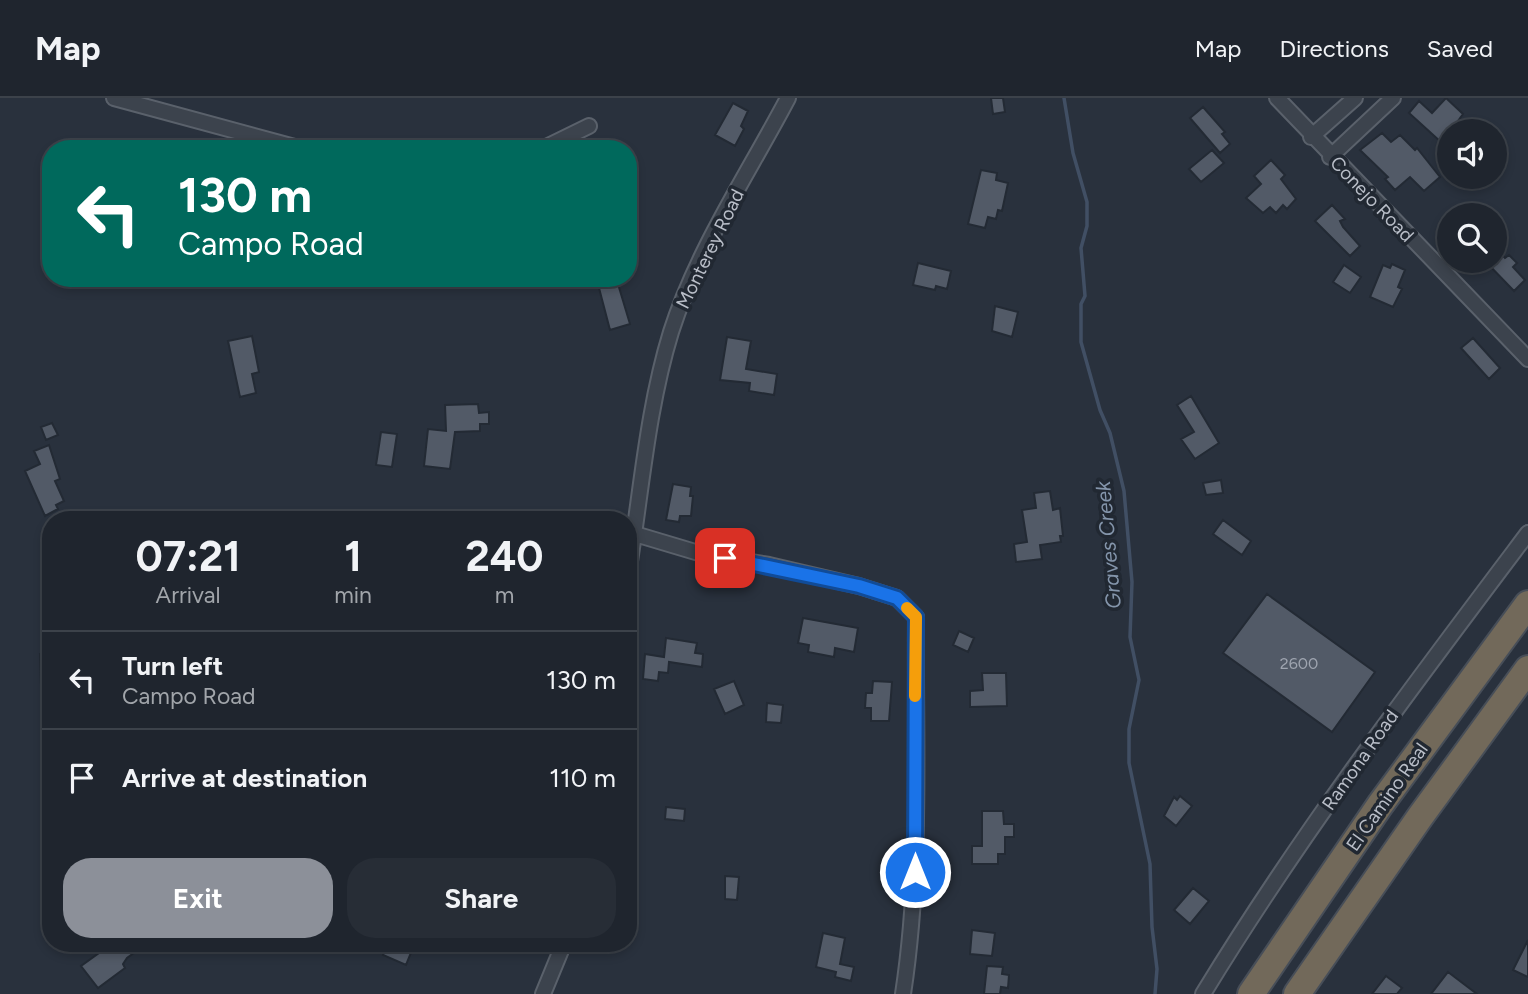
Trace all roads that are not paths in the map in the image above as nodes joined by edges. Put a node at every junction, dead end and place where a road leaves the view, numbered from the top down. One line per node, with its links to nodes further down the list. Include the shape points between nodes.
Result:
1 (114, 98): 8 (street)
2 (788, 98): 12 (street, Monterey Road, via 684,294 663,360)
3 (1277, 98): 7 (street, Conejo Road)
4 (1355, 98): 7 (street)
5 (1393, 98): 10 (street)
6 (589, 125): 9 (street)
7 (1311, 137): 10 (street, Conejo Road)
8 (269, 140)
9 (560, 140)
10 (1330, 157): 11 (street, Conejo Road)
11 (1528, 359)
12 (637, 522)
13 (1528, 533): 20 (street, Ramona Road, via 1396,709 1245,925)
14 (637, 535): 19 (street, via 702,554 859,586 897,598 916,617 915,872)
15 (1528, 604): 21 (highway, El Camino Real, via 1387,795)
16 (1528, 669): 22 (highway, El Camino Real)
17 (560, 952): 18 (street)
18 (543, 994)
19 (903, 994)
20 (1203, 994)
21 (1251, 994)
22 (1297, 994)

